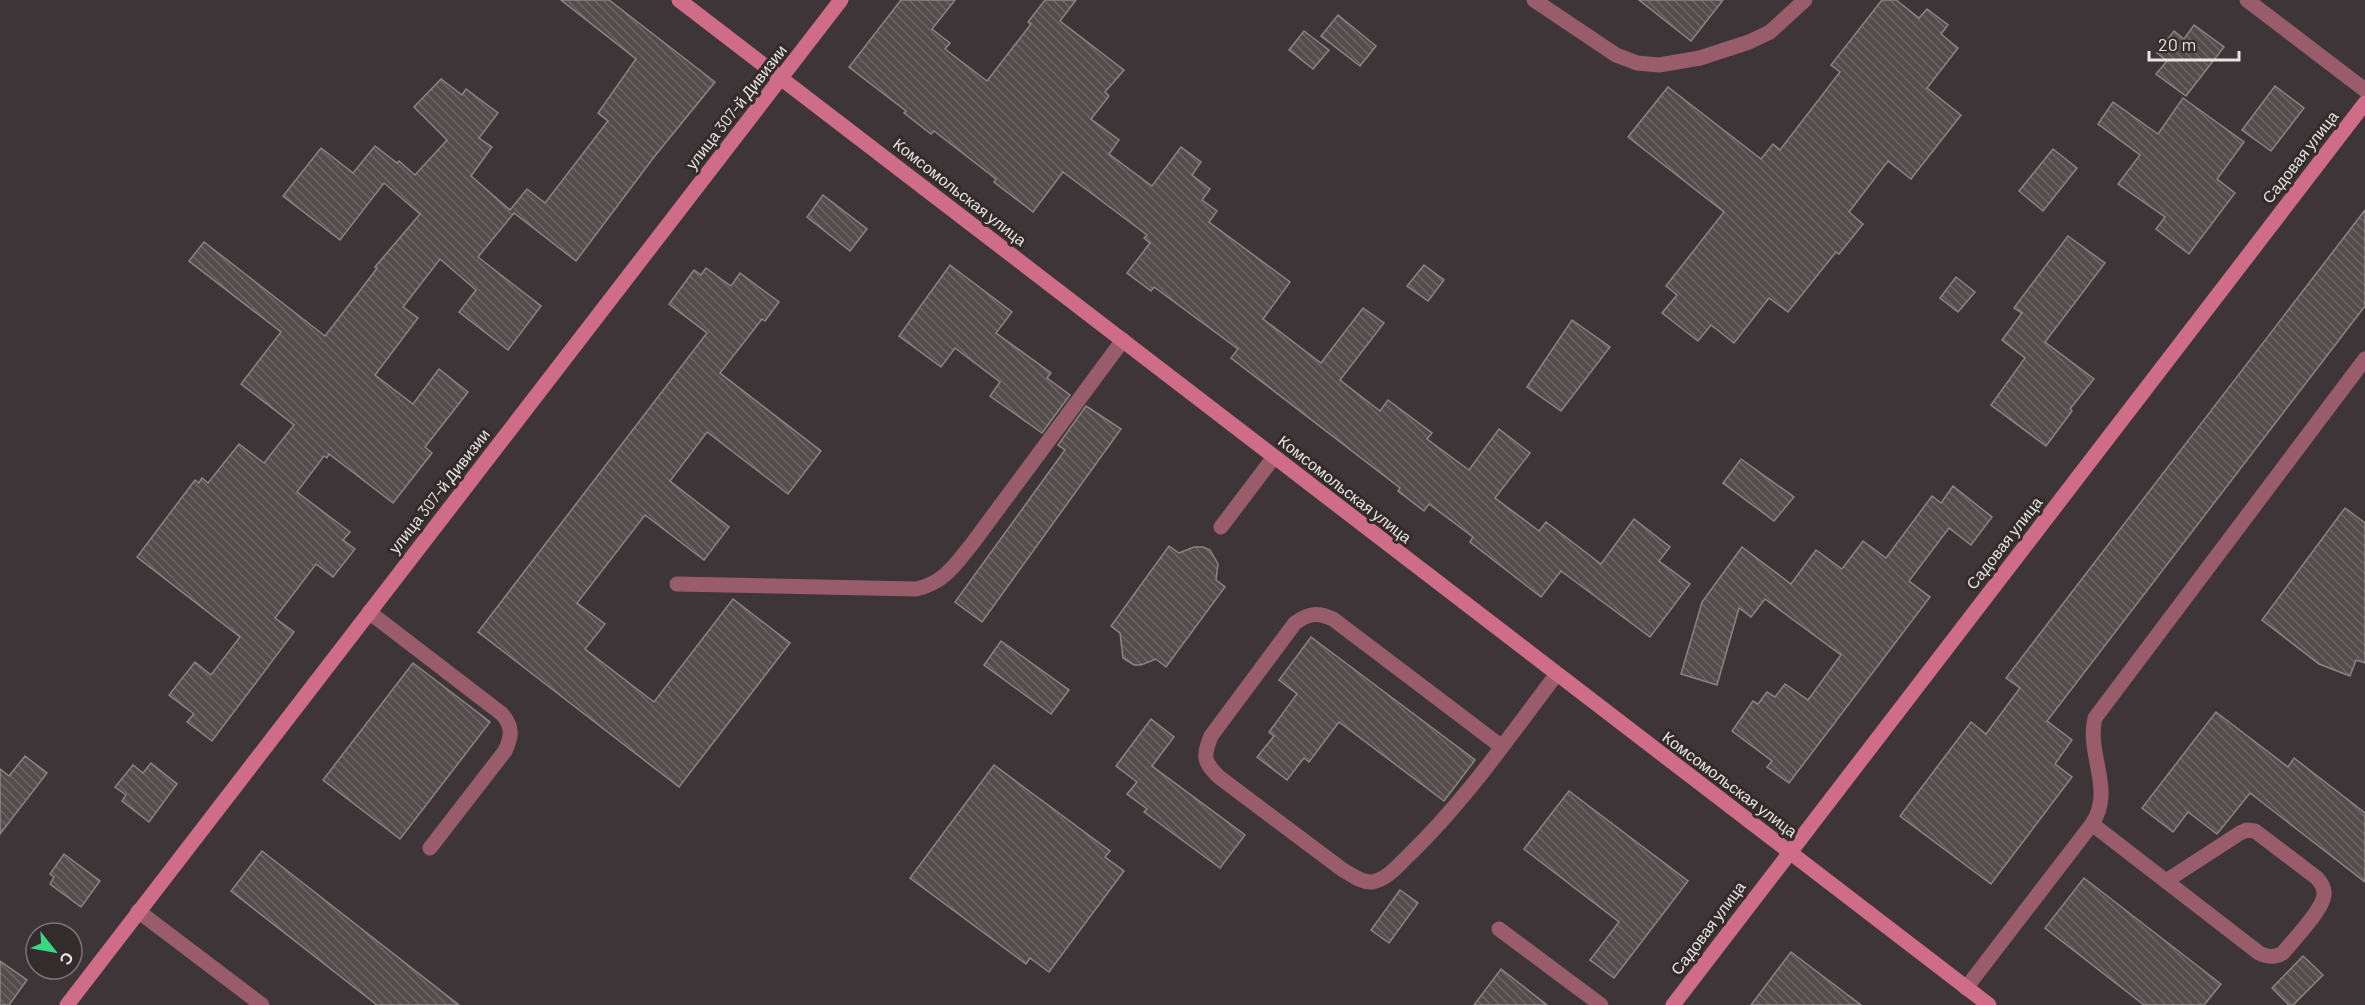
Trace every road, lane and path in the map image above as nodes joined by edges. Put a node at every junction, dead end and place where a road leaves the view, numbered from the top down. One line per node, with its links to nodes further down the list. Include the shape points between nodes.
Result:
1 (680, 0): 6 (street, Комсомольская улица)
2 (841, 0): 6 (street, улица 307-й Дивизии)
3 (1534, 0): 4 (street, via 1616,55 1637,63 1659,65 1700,58 1749,42 1770,32)
4 (1805, 0)
5 (2247, 0): 7 (street)
6 (782, 78): 9 (street, Комсомольская улица); 14 (street, улица 307-й Дивизии)
7 (2365, 90)
8 (2365, 103): 19 (street, Садовая улица)
9 (1124, 340): 11 (street, Комсомольская улица); 13 (street, via 972,544 948,574 932,586 916,589)
10 (2365, 359): 17 (street, via 2095,718 2092,730 2102,805)
11 (1274, 457): 12 (street); 15 (street, Комсомольская улица)
12 (1221, 527)
13 (677, 584)
14 (369, 612): 18 (street, via 502,714 512,731 505,751); 21 (street, улица 307-й Дивизии)
15 (1556, 675): 16 (street); 19 (street, Комсомольская улица)
16 (1502, 747): 16 (street, via 1320,613 1306,615 1295,623 1211,736 1204,754 1208,767 1229,784 1343,870 1373,882 1388,874 1436,829)
17 (2092, 824): 20 (street); 23 (street)
18 (430, 848)
19 (1789, 852): 23 (street, Комсомольская улица); 27 (street, Садовая улица)
20 (2166, 881): 20 (street, via 2247,830 2255,831 2317,878 2324,896 2283,953 2275,957 2259,953)
21 (138, 911): 25 (street, улица 307-й Дивизии); 26 (street)
22 (1499, 929): 24 (street)
23 (1966, 988): 28 (street, Комсомольская улица)
24 (1591, 1002)
25 (67, 1005)
26 (262, 1005)
27 (1674, 1005)
28 (1989, 1005)

